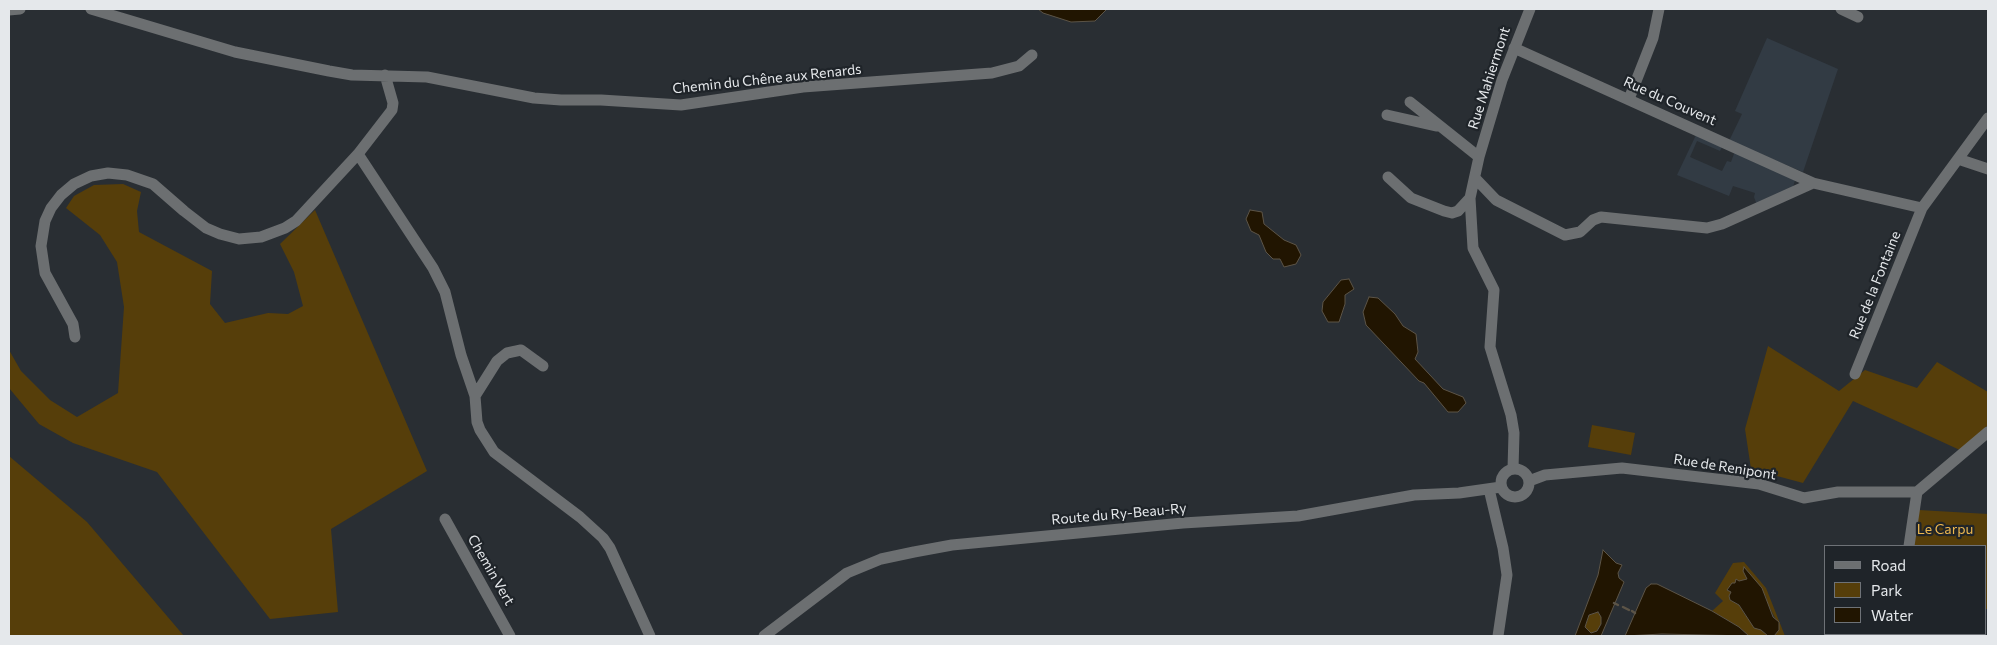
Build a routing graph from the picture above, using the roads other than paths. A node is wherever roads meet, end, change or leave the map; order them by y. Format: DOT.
graph roads {
  1 [pos="20,9"];
  2 [pos="91,9"];
  3 [pos="1530,9"];
  4 [pos="1659,9"];
  5 [pos="1841,9"];
  6 [pos="9,10"];
  7 [pos="1858,17"];
  8 [pos="1514,48"];
  9 [pos="1032,55"];
  10 [pos="384,75"];
  11 [pos="1629,98"];
  12 [pos="1410,102"];
  13 [pos="1387,115"];
  14 [pos="1988,118"];
  15 [pos="1440,127"];
  16 [pos="358,154"];
  17 [pos="1479,157"];
  18 [pos="1958,159"];
  19 [pos="1988,169"];
  20 [pos="1388,177"];
  21 [pos="1475,178"];
  22 [pos="1813,183"];
  23 [pos="1470,198"];
  24 [pos="1922,208"];
  25 [pos="75,336"];
  26 [pos="543,366"];
  27 [pos="1856,374"];
  28 [pos="475,396"];
  29 [pos="1988,432"];
  30 [pos="1513,469"];
  31 [pos="1529,481"];
  32 [pos="1501,487"];
  33 [pos="1489,489"];
  34 [pos="1917,492"];
  35 [pos="445,519"];
  36 [pos="1909,545"];
  37 [pos="510,636"];
  38 [pos="650,636"];
  39 [pos="764,636"];
  40 [pos="1498,636"];
  1 -- 6 [label="street"];
  2 -- 10 [label="street, Chemin du Chêne aux Renards"];
  3 -- 8 [label="street, Rue Mahiermont"];
  4 -- 11 [label="street"];
  5 -- 7 [label="street"];
  8 -- 11 [label="street, Rue du Couvent"];
  8 -- 17 [label="street, Rue Mahiermont"];
  9 -- 10 [label="street, Chemin du Chêne aux Renards"];
  10 -- 16 [label="street"];
  11 -- 22 [label="street, Rue du Couvent"];
  12 -- 15 [label="street, Rue Mahiermont"];
  13 -- 15 [label="street, Rue Mahiermont"];
  14 -- 18 [label="street, Rue de la Fontaine"];
  15 -- 17 [label="street, Rue Mahiermont"];
  16 -- 25 [label="street"];
  16 -- 28 [label="street"];
  17 -- 21 [label="street, Rue Mahiermont"];
  18 -- 19 [label="street"];
  18 -- 24 [label="street, Rue de la Fontaine"];
  20 -- 23 [label="street"];
  21 -- 22 [label="street"];
  21 -- 23 [label="street, Rue Mahiermont"];
  22 -- 24 [label="street, Rue du Couvent"];
  23 -- 30 [label="street, Rue Mahiermont"];
  24 -- 27 [label="street, Rue de la Fontaine"];
  26 -- 28 [label="street"];
  28 -- 38 [label="street"];
  29 -- 34 [label="street"];
  30 -- 31 [label="street"];
  30 -- 32 [label="street"];
  31 -- 32 [label="street"];
  31 -- 34 [label="street, Rue de Renipont"];
  32 -- 33 [label="street, Route du Ry-Beau-Ry"];
  33 -- 39 [label="street, Route du Ry-Beau-Ry"];
  33 -- 40 [label="street"];
  34 -- 36 [label="street"];
  35 -- 37 [label="street, Chemin Vert"];
}
